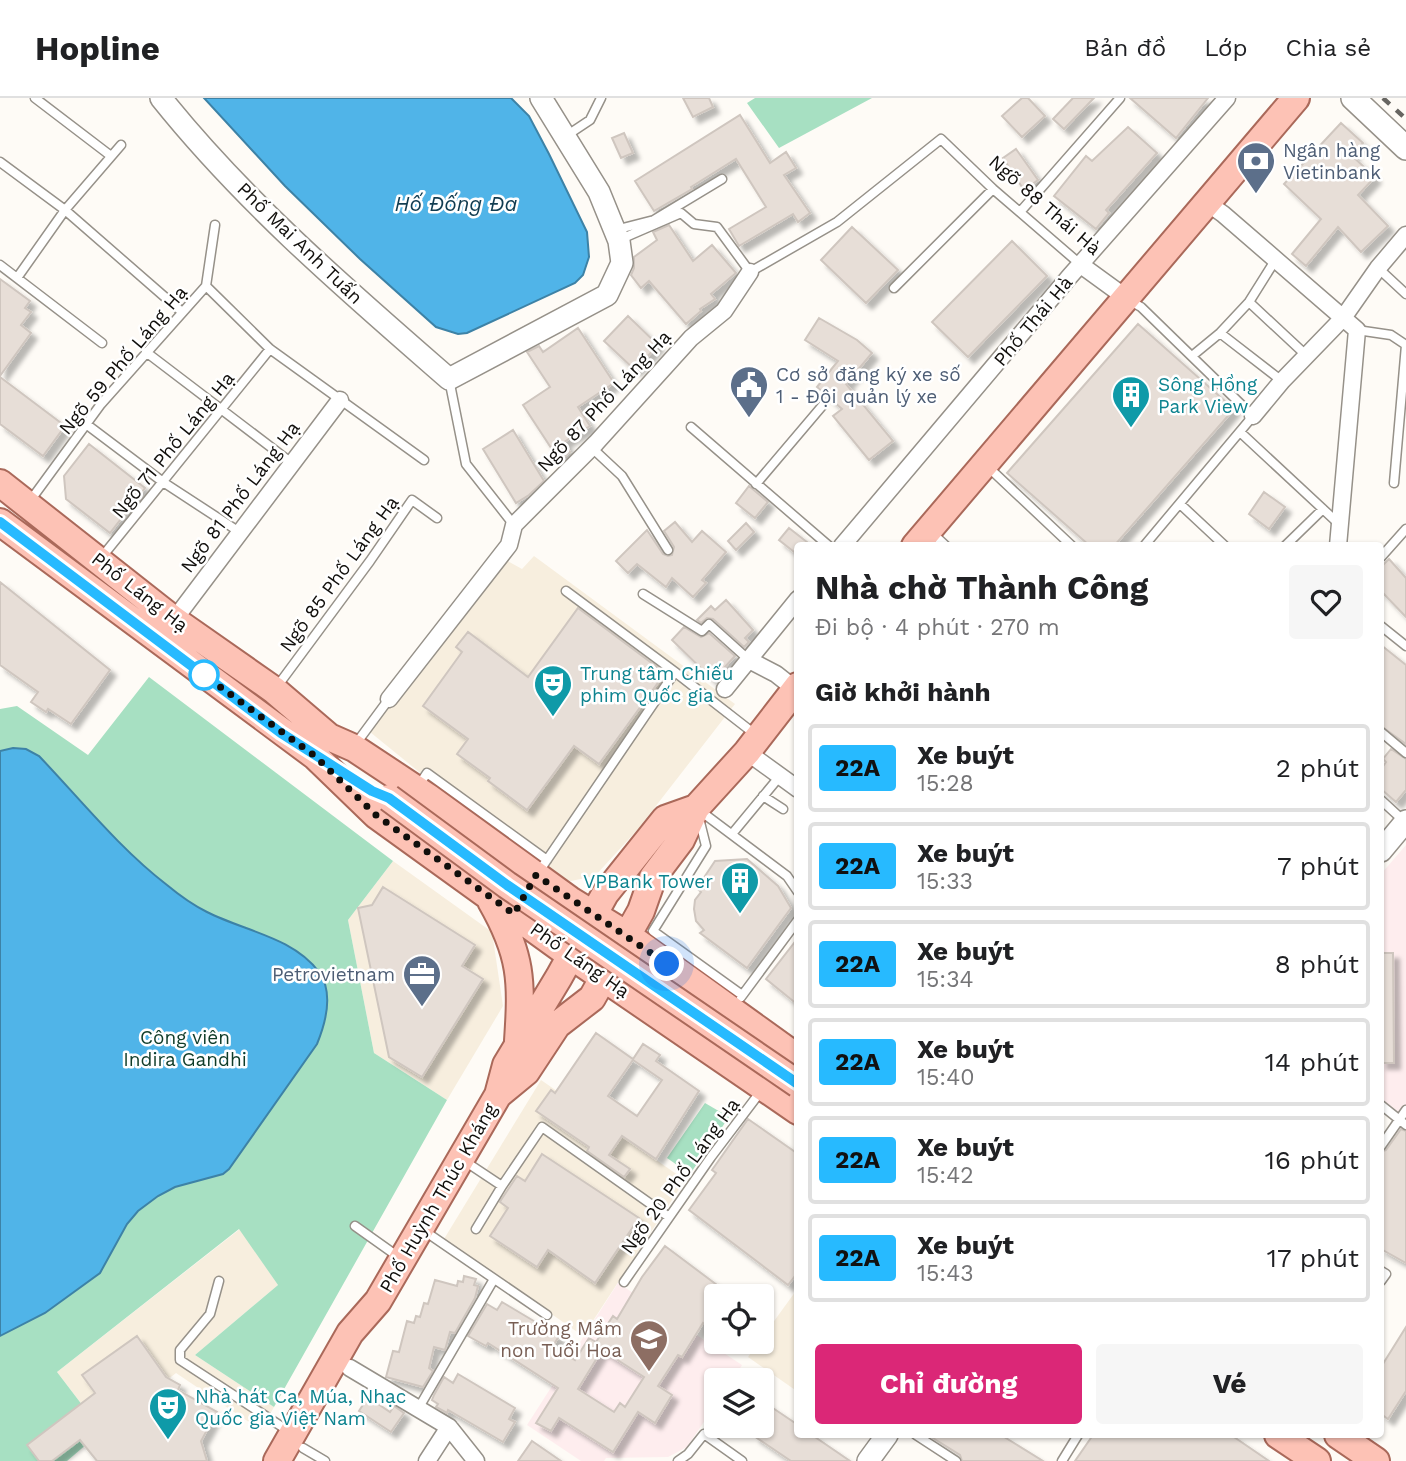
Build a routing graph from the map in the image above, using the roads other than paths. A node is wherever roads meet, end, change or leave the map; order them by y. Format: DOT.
graph roads {
  1 [pos="35,98"];
  2 [pos="161,98"];
  3 [pos="541,98"];
  4 [pos="601,98"];
  5 [pos="1120,98"];
  6 [pos="1227,98"];
  7 [pos="1296,98"];
  8 [pos="1353,98"];
  9 [pos="565,137"];
  10 [pos="941,139"];
  11 [pos="121,145"];
  12 [pos="1406,148"];
  13 [pos="111,156"];
  14 [pos="0,162"];
  15 [pos="722,179"];
  16 [pos="993,189"];
  17 [pos="1206,202"];
  18 [pos="65,210"];
  19 [pos="1020,212"];
  20 [pos="215,225"];
  21 [pos="616,235"];
  22 [pos="1403,243"];
  23 [pos="1276,259"];
  24 [pos="0,265"];
  25 [pos="1081,265"];
  26 [pos="1378,268"];
  27 [pos="750,272"];
  28 [pos="17,278"];
  29 [pos="206,286"];
  30 [pos="894,288"];
  31 [pos="1406,294"];
  32 [pos="1125,297"];
  33 [pos="1250,302"];
  34 [pos="181,312"];
  35 [pos="1343,318"];
  36 [pos="1357,330"];
  37 [pos="1220,333"];
  38 [pos="102,343"];
  39 [pos="1406,345"];
  40 [pos="270,349"];
  41 [pos="146,352"];
  42 [pos="1192,356"];
  43 [pos="1307,356"];
  44 [pos="449,379"];
  45 [pos="1282,381"];
  46 [pos="340,400"];
  47 [pos="823,405"];
  48 [pos="222,409"];
  49 [pos="1254,416"];
  50 [pos="86,424"];
  51 [pos="691,427"];
  52 [pos="1240,432"];
  53 [pos="591,447"];
  54 [pos="424,460"];
  55 [pos="984,463"];
  56 [pos="293,464"];
  57 [pos="163,482"];
  58 [pos="0,483"];
  59 [pos="1394,483"];
  60 [pos="756,484"];
  61 [pos="1180,504"];
  62 [pos="28,505"];
  63 [pos="1323,509"];
  64 [pos="437,517"];
  65 [pos="1339,524"];
  66 [pos="4,525"];
  67 [pos="514,525"];
  68 [pos="1406,529"];
  69 [pos="241,533"];
  70 [pos="930,541"];
  71 [pos="824,542"];
  72 [pos="845,542"];
  73 [pos="1068,542"];
  74 [pos="1147,542"];
  75 [pos="1221,542"];
  76 [pos="1289,542"];
  77 [pos="1338,542"];
  78 [pos="668,550"];
  79 [pos="1384,554"];
  80 [pos="100,561"];
  81 [pos="566,592"];
  82 [pos="643,594"];
  83 [pos="794,604"];
  84 [pos="174,620"];
  85 [pos="1384,628"];
  86 [pos="1406,646"];
  87 [pos="749,660"];
  88 [pos="676,672"];
  89 [pos="794,686"];
  90 [pos="725,689"];
  91 [pos="274,690"];
  92 [pos="794,692"];
  93 [pos="389,699"];
  94 [pos="1384,735"];
  95 [pos="752,744"];
  96 [pos="322,747"];
  97 [pos="354,748"];
  98 [pos="1406,753"];
  99 [pos="780,776"];
  100 [pos="794,786"];
  101 [pos="763,796"];
  102 [pos="1384,803"];
  103 [pos="696,808"];
  104 [pos="783,809"];
  105 [pos="1406,822"];
  106 [pos="732,834"];
  107 [pos="1384,848"];
  108 [pos="541,867"];
  109 [pos="794,886"];
  110 [pos="487,893"];
  111 [pos="593,913"];
  112 [pos="514,914"];
  113 [pos="794,925"];
  114 [pos="627,935"];
  115 [pos="570,955"];
  116 [pos="667,964"];
  117 [pos="603,978"];
  118 [pos="736,1003"];
  119 [pos="642,1004"];
  120 [pos="518,1046"];
  121 [pos="794,1053"];
  122 [pos="794,1081"];
  123 [pos="763,1088"];
  124 [pos="498,1095"];
  125 [pos="1384,1107"];
  126 [pos="794,1108"];
  127 [pos="1406,1110"];
  128 [pos="1403,1122"];
  129 [pos="1384,1143"];
  130 [pos="460,1159"];
  131 [pos="502,1186"];
  132 [pos="669,1217"];
  133 [pos="355,1226"];
  134 [pos="421,1228"];
  135 [pos="476,1229"];
  136 [pos="403,1259"];
  137 [pos="494,1279"];
  138 [pos="219,1281"];
  139 [pos="624,1283"];
  140 [pos="378,1301"];
  141 [pos="547,1315"];
  142 [pos="350,1368"];
  143 [pos="418,1409"];
  144 [pos="449,1427"];
  145 [pos="885,1438"];
  146 [pos="921,1438"];
  147 [pos="1076,1438"];
  148 [pos="1342,1438"];
  149 [pos="304,1451"];
  150 [pos="277,1461"];
  151 [pos="428,1461"];
  152 [pos="476,1461"];
  153 [pos="678,1461"];
  154 [pos="742,1461"];
  155 [pos="867,1461"];
  156 [pos="956,1461"];
  157 [pos="1062,1461"];
  158 [pos="1376,1461"];
  1 -- 13 [label="lane"];
  2 -- 44 [label="street, Phố Mai Anh Tuấn"];
  3 -- 9 [label="street"];
  4 -- 9 [label="lane"];
  5 -- 19 [label="lane"];
  6 -- 25 [label="street, Phố Thái Hà"];
  7 -- 17 [label="main road"];
  8 -- 12 [label="main road"];
  9 -- 21 [label="street"];
  10 -- 16 [label="lane, Ngõ 88 Thái Hà"];
  10 -- 27 [label="lane, Ngõ 87 Phố Láng Hạ"];
  11 -- 13 [label="lane"];
  13 -- 18 [label="lane"];
  14 -- 18 [label="lane"];
  15 -- 21 [label="lane"];
  16 -- 19 [label="lane, Ngõ 88 Thái Hà"];
  16 -- 30 [label="lane"];
  17 -- 23 [label="street"];
  17 -- 32 [label="main road"];
  18 -- 28 [label="lane"];
  18 -- 34 [label="lane"];
  19 -- 25 [label="lane, Ngõ 88 Thái Hà"];
  20 -- 29 [label="lane, Ngõ 59 Phố Láng Hạ"];
  21 -- 27 [label="lane"];
  21 -- 44 [label="street"];
  22 -- 26 [label="street"];
  23 -- 33 [label="lane"];
  23 -- 35 [label="street"];
  24 -- 28 [label="lane"];
  25 -- 32 [label="street, Ngõ 88 Thái Hà"];
  25 -- 72 [label="street, Phố Thái Hà"];
  26 -- 31 [label="lane"];
  26 -- 35 [label="street"];
  27 -- 53 [label="street, Ngõ 87 Phố Láng Hạ"];
  28 -- 38 [label="lane"];
  29 -- 34 [label="lane, Ngõ 59 Phố Láng Hạ"];
  29 -- 40 [label="lane"];
  32 -- 42 [label="lane"];
  32 -- 55 [label="main road"];
  33 -- 37 [label="lane"];
  33 -- 43 [label="lane"];
  34 -- 41 [label="lane, Ngõ 59 Phố Láng Hạ"];
  35 -- 36 [label="street"];
  35 -- 43 [label="street"];
  36 -- 39 [label="lane"];
  36 -- 65 [label="street"];
  37 -- 42 [label="lane"];
  37 -- 45 [label="lane"];
  39 -- 59 [label="lane"];
  40 -- 46 [label="lane"];
  40 -- 48 [label="lane, Ngõ 71 Phố Láng Hạ"];
  41 -- 48 [label="lane"];
  41 -- 50 [label="lane, Ngõ 59 Phố Láng Hạ"];
  42 -- 49 [label="lane"];
  43 -- 45 [label="street"];
  44 -- 67 [label="lane"];
  45 -- 49 [label="street"];
  46 -- 54 [label="lane"];
  46 -- 56 [label="street, Ngõ 81 Phố Láng Hạ"];
  47 -- 60 [label="lane"];
  48 -- 56 [label="lane"];
  48 -- 57 [label="lane, Ngõ 71 Phố Láng Hạ"];
  49 -- 52 [label="lane"];
  50 -- 57 [label="lane"];
  50 -- 62 [label="lane, Ngõ 59 Phố Láng Hạ"];
  51 -- 60 [label="lane"];
  52 -- 61 [label="lane"];
  52 -- 63 [label="lane"];
  53 -- 67 [label="street, Ngõ 87 Phố Láng Hạ"];
  53 -- 78 [label="lane"];
  55 -- 70 [label="main road"];
  55 -- 73 [label="lane"];
  56 -- 69 [label="street, Ngõ 81 Phố Láng Hạ"];
  57 -- 69 [label="lane"];
  57 -- 80 [label="lane, Ngõ 71 Phố Láng Hạ"];
  58 -- 62 [label="main road, Phố Láng Hạ"];
  60 -- 71 [label="lane"];
  61 -- 74 [label="lane"];
  61 -- 75 [label="lane"];
  62 -- 66 [label="main road"];
  62 -- 80 [label="main road, Phố Láng Hạ"];
  63 -- 65 [label="lane"];
  63 -- 76 [label="lane"];
  64 -- 91 [label="lane, Ngõ 85 Phố Láng Hạ"];
  65 -- 77 [label="street"];
  66 -- 96 [label="main road, Phố Láng Hạ"];
  67 -- 93 [label="street, Ngõ 87 Phố Láng Hạ"];
  68 -- 79 [label="lane"];
  69 -- 84 [label="street, Ngõ 81 Phố Láng Hạ"];
  80 -- 84 [label="main road, Phố Láng Hạ"];
  81 -- 88 [label="lane"];
  82 -- 87 [label="lane"];
  83 -- 87 [label="street"];
  84 -- 91 [label="main road, Phố Láng Hạ"];
  85 -- 86 [label="lane"];
  87 -- 89 [label="street"];
  87 -- 90 [label="street"];
  88 -- 95 [label="lane"];
  88 -- 108 [label="lane"];
  91 -- 96 [label="main road, Phố Láng Hạ"];
  92 -- 95 [label="main road"];
  93 -- 97 [label="lane, Ngõ 87 Phố Láng Hạ"];
  94 -- 98 [label="lane"];
  95 -- 99 [label="street"];
  95 -- 103 [label="main road"];
  96 -- 97 [label="main road, Phố Láng Hạ"];
  96 -- 110 [label="main road, Phố Láng Hạ"];
  96 -- 122 [label="main road, bridge"];
  97 -- 108 [label="main road, Phố Láng Hạ"];
  99 -- 100 [label="street"];
  99 -- 101 [label="lane"];
  101 -- 104 [label="lane"];
  101 -- 106 [label="lane"];
  102 -- 105 [label="lane"];
  103 -- 106 [label="lane"];
  103 -- 111 [label="main road"];
  103 -- 114 [label="main road"];
  103 -- 118 [label="lane"];
  105 -- 107 [label="street"];
  106 -- 109 [label="lane"];
  108 -- 111 [label="main road, Phố Láng Hạ"];
  108 -- 112 [label="main road"];
  110 -- 112 [label="main road, Phố Láng Hạ"];
  110 -- 120 [label="main road"];
  111 -- 114 [label="main road, Phố Láng Hạ"];
  111 -- 115 [label="main road, Phố Huỳnh Thúc Kháng"];
  112 -- 115 [label="main road, Phố Láng Hạ"];
  113 -- 118 [label="lane"];
  114 -- 116 [label="main road, Phố Láng Hạ"];
  114 -- 117 [label="main road, Phố Huỳnh Thúc Kháng"];
  115 -- 117 [label="main road, Phố Láng Hạ"];
  115 -- 120 [label="main road, Phố Huỳnh Thúc Kháng"];
  116 -- 118 [label="main road, Phố Láng Hạ"];
  116 -- 119 [label="main road"];
  117 -- 119 [label="main road, Phố Láng Hạ"];
  117 -- 124 [label="main road, Phố Huỳnh Thúc Kháng"];
  118 -- 121 [label="main road, Phố Láng Hạ"];
  119 -- 123 [label="main road, Phố Láng Hạ"];
  120 -- 124 [label="main road, Phố Huỳnh Thúc Kháng"];
  123 -- 126 [label="main road, Phố Láng Hạ"];
  123 -- 132 [label="lane, Ngõ 20 Phố Láng Hạ"];
  124 -- 130 [label="main road, Phố Huỳnh Thúc Kháng"];
  125 -- 128 [label="lane"];
  127 -- 128 [label="lane"];
  128 -- 129 [label="lane"];
  130 -- 131 [label="lane"];
  130 -- 134 [label="main road, Phố Huỳnh Thúc Kháng"];
  131 -- 132 [label="lane"];
  131 -- 135 [label="lane"];
  132 -- 139 [label="lane, Ngõ 20 Phố Láng Hạ"];
  133 -- 136 [label="lane"];
  134 -- 136 [label="main road, Phố Huỳnh Thúc Kháng"];
  134 -- 137 [label="lane"];
  136 -- 140 [label="main road, Phố Huỳnh Thúc Kháng"];
  137 -- 141 [label="lane"];
  137 -- 143 [label="lane"];
  138 -- 149 [label="lane"];
  140 -- 142 [label="main road, Phố Huỳnh Thúc Kháng"];
  140 -- 149 [label="main road, Phố Huỳnh Thúc Kháng"];
  142 -- 143 [label="street"];
  142 -- 149 [label="main road, Phố Huỳnh Thúc Kháng"];
  143 -- 144 [label="street"];
  144 -- 151 [label="street"];
  144 -- 152 [label="street"];
  145 -- 155 [label="street"];
  146 -- 156 [label="lane"];
  147 -- 157 [label="lane"];
  148 -- 158 [label="main road"];
  149 -- 150 [label="main road, Phố Huỳnh Thúc Kháng"];
  153 -- 154 [label="lane"];
}
